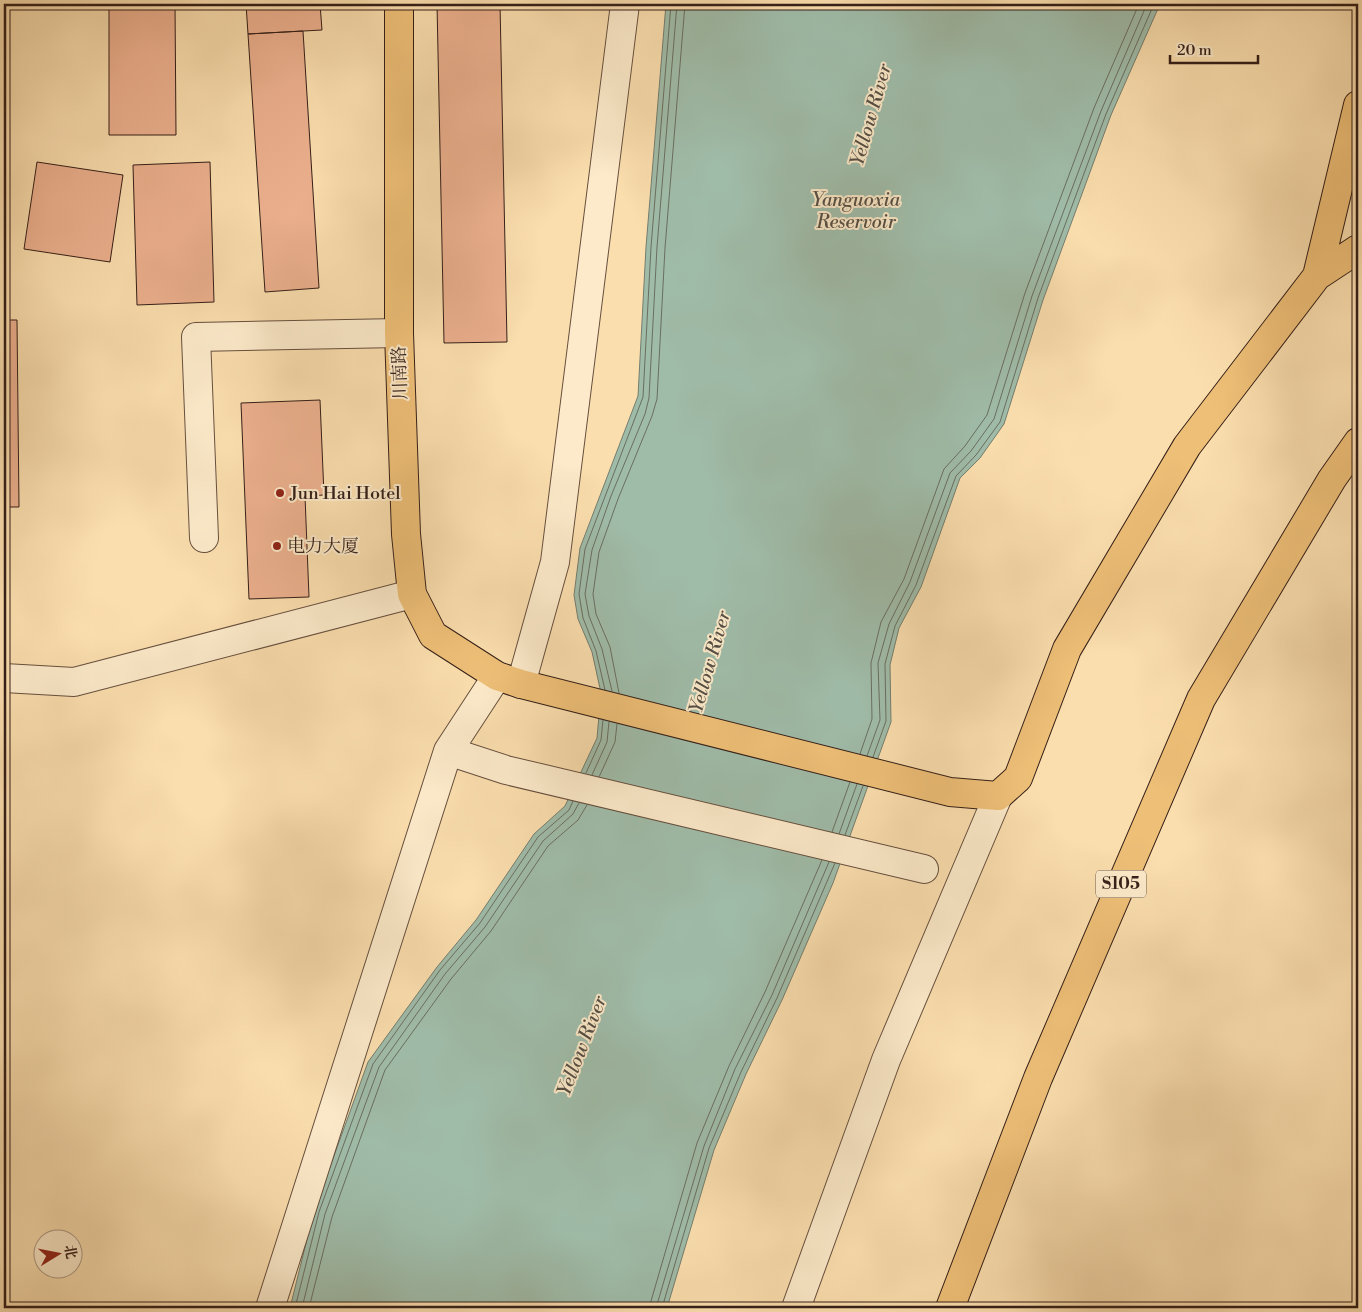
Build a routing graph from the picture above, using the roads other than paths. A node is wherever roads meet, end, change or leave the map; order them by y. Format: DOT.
graph roads {
  1 [pos="399,4"];
  2 [pos="625,4"];
  3 [pos="1358,105"];
  4 [pos="1358,249"];
  5 [pos="1316,276"];
  6 [pos="399,333"];
  7 [pos="1358,442"];
  8 [pos="1358,467"];
  9 [pos="1332,479"];
  10 [pos="204,538"];
  11 [pos="412,594"];
  12 [pos="4,678"];
  13 [pos="509,680"];
  14 [pos="448,751"];
  15 [pos="998,796"];
  16 [pos="924,869"];
  17 [pos="270,1308"];
  18 [pos="796,1308"];
  19 [pos="950,1308"];
  1 -- 6 [label="main road, 川南路"];
  2 -- 13 [label="street"];
  3 -- 5 [label="main road"];
  4 -- 5 [label="main road"];
  5 -- 15 [label="main road"];
  6 -- 10 [label="street"];
  6 -- 11 [label="main road, 川南路"];
  7 -- 9 [label="main road, S105"];
  8 -- 9 [label="main road"];
  9 -- 19 [label="main road, S105"];
  11 -- 12 [label="street"];
  11 -- 13 [label="main road, 川南路"];
  13 -- 14 [label="street"];
  13 -- 15 [label="main road, 川南路"];
  14 -- 16 [label="street"];
  14 -- 17 [label="street"];
  15 -- 18 [label="street"];
}
